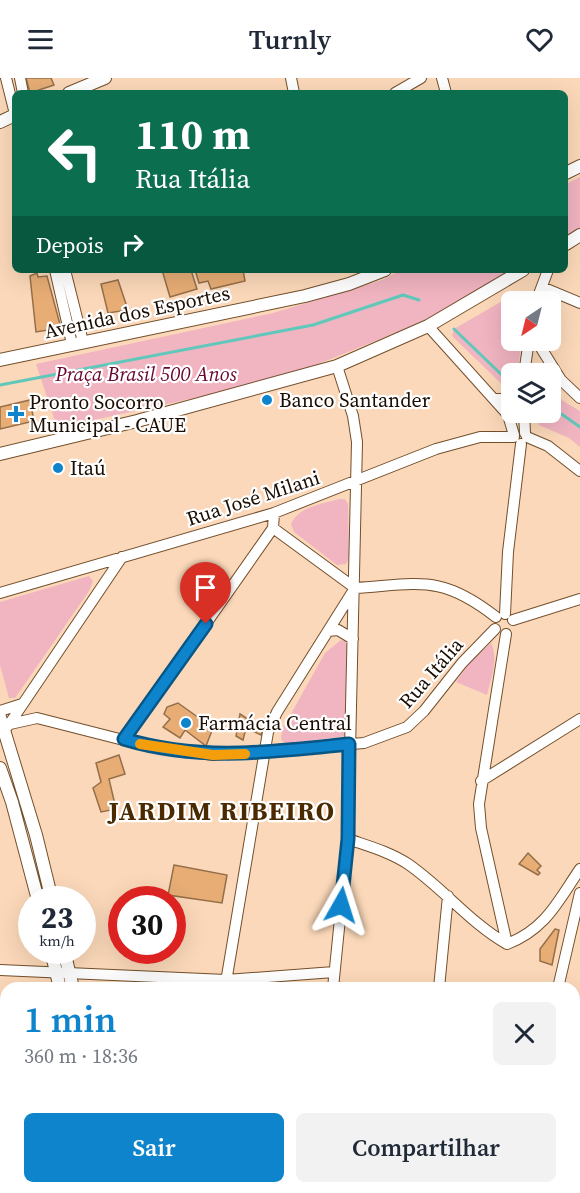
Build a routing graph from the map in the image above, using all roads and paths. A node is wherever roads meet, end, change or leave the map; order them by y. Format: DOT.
graph roads {
  1 [pos="6,78"];
  2 [pos="105,78"];
  3 [pos="421,78"];
  4 [pos="76,90"];
  5 [pos="400,90"];
  6 [pos="12,103"];
  7 [pos="56,273"];
  8 [pos="66,273"];
  9 [pos="378,273"];
  10 [pos="518,273"];
  11 [pos="547,273"];
  12 [pos="542,287"];
  13 [pos="540,291"];
  14 [pos="580,303"];
  15 [pos="428,326"];
  16 [pos="78,343"];
  17 [pos="543,351"];
  18 [pos="0,360"];
  19 [pos="337,366"];
  20 [pos="580,398"];
  21 [pos="495,399"];
  22 [pos="501,399"];
  23 [pos="522,423"];
  24 [pos="520,437"];
  25 [pos="0,454"];
  26 [pos="580,471"];
  27 [pos="357,482"];
  28 [pos="274,513"];
  29 [pos="273,528"];
  30 [pos="122,557"];
  31 [pos="355,588"];
  32 [pos="0,593"];
  33 [pos="580,599"];
  34 [pos="505,617"];
  35 [pos="495,629"];
  36 [pos="328,632"];
  37 [pos="506,634"];
  38 [pos="353,639"];
  39 [pos="22,704"];
  40 [pos="0,711"];
  41 [pos="37,718"];
  42 [pos="580,719"];
  43 [pos="5,725"];
  44 [pos="124,739"];
  45 [pos="349,744"];
  46 [pos="264,753"];
  47 [pos="0,768"];
  48 [pos="481,781"];
  49 [pos="348,839"];
  50 [pos="580,868"];
  51 [pos="34,886"];
  52 [pos="48,886"];
  53 [pos="580,893"];
  54 [pos="447,896"];
  55 [pos="507,944"];
  56 [pos="54,964"];
  57 [pos="67,964"];
  58 [pos="0,970"];
  59 [pos="56,971"];
  60 [pos="334,972"];
  61 [pos="70,974"];
  62 [pos="59,982"];
  63 [pos="72,982"];
  64 [pos="195,982"];
  65 [pos="226,982"];
  66 [pos="244,982"];
  67 [pos="333,982"];
  68 [pos="440,982"];
  69 [pos="559,982"];
  1 -- 6 [label="street"];
  2 -- 4 [label="main road"];
  3 -- 5 [label="street"];
  7 -- 16 [label="street"];
  8 -- 16 [label="street"];
  9 -- 16 [label="main road, Avenida dos Esportes"];
  10 -- 15 [label="main road"];
  11 -- 12 [label="street"];
  12 -- 13 [label="street"];
  12 -- 14 [label="street"];
  15 -- 19 [label="main road"];
  15 -- 21 [label="street"];
  16 -- 18 [label="main road, Avenida dos Esportes"];
  17 -- 20 [label="street"];
  19 -- 25 [label="main road"];
  19 -- 27 [label="street"];
  21 -- 22 [label="street"];
  21 -- 24 [label="street"];
  23 -- 24 [label="street"];
  24 -- 26 [label="street, Rua José Milani"];
  24 -- 27 [label="street, Rua José Milani"];
  24 -- 34 [label="street"];
  27 -- 28 [label="street, Rua José Milani"];
  27 -- 31 [label="street"];
  28 -- 29 [label="street"];
  28 -- 30 [label="street, Rua José Milani"];
  29 -- 31 [label="street"];
  29 -- 44 [label="street"];
  30 -- 32 [label="street, Rua José Milani"];
  30 -- 39 [label="street"];
  31 -- 34 [label="street"];
  31 -- 36 [label="street"];
  31 -- 38 [label="street"];
  33 -- 34 [label="street"];
  34 -- 35 [label="street"];
  34 -- 37 [label="street"];
  35 -- 37 [label="street"];
  35 -- 45 [label="street, Rua Itália"];
  36 -- 38 [label="street"];
  36 -- 46 [label="street"];
  37 -- 48 [label="street"];
  38 -- 45 [label="street"];
  39 -- 40 [label="street"];
  39 -- 41 [label="street"];
  39 -- 43 [label="street"];
  41 -- 43 [label="street"];
  41 -- 44 [label="street, Rua Itália"];
  42 -- 48 [label="street"];
  43 -- 52 [label="main road"];
  44 -- 46 [label="street, Rua Itália"];
  45 -- 46 [label="street, Rua Itália"];
  45 -- 49 [label="street"];
  46 -- 65 [label="street"];
  47 -- 51 [label="main road"];
  48 -- 55 [label="street"];
  49 -- 54 [label="street"];
  49 -- 60 [label="street"];
  50 -- 55 [label="street"];
  53 -- 69 [label="street"];
  54 -- 55 [label="street"];
  54 -- 68 [label="street"];
  56 -- 59 [label="main road"];
  57 -- 61 [label="main road"];
  58 -- 59 [label="street"];
  59 -- 61 [label="street"];
  59 -- 62 [label="main road"];
  60 -- 66 [label="street"];
  60 -- 67 [label="street"];
  61 -- 63 [label="main road"];
  61 -- 64 [label="street"];
}
